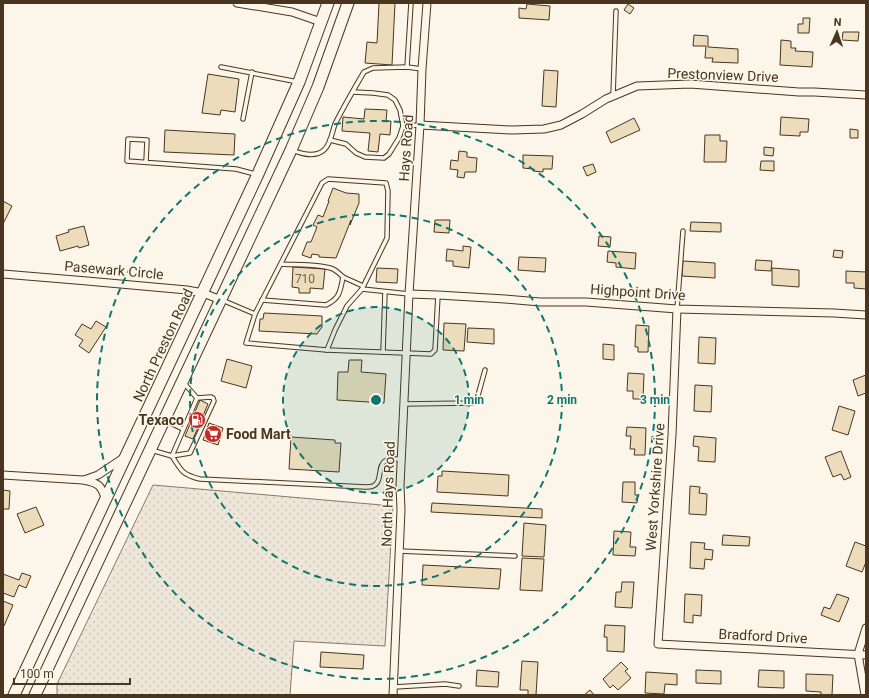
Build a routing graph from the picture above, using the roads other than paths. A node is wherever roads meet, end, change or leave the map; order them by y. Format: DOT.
graph roads {
  1 [pos="237,3"];
  2 [pos="328,3"];
  3 [pos="348,3"];
  4 [pos="411,3"];
  5 [pos="427,3"];
  6 [pos="616,11"];
  7 [pos="321,22"];
  8 [pos="221,67"];
  9 [pos="407,67"];
  10 [pos="422,68"];
  11 [pos="252,72"];
  12 [pos="299,82"];
  13 [pos="353,92"];
  14 [pos="866,95"];
  15 [pos="613,96"];
  16 [pos="243,119"];
  17 [pos="420,125"];
  18 [pos="403,126"];
  19 [pos="330,140"];
  20 [pos="291,150"];
  21 [pos="146,162"];
  22 [pos="258,174"];
  23 [pos="683,231"];
  24 [pos="281,264"];
  25 [pos="3,274"];
  26 [pos="344,277"];
  27 [pos="362,287"];
  28 [pos="385,292"];
  29 [pos="204,293"];
  30 [pos="409,294"];
  31 [pos="438,295"];
  32 [pos="221,300"];
  33 [pos="262,300"];
  34 [pos="677,308"];
  35 [pos="255,314"];
  36 [pos="866,315"];
  37 [pos="327,350"];
  38 [pos="383,352"];
  39 [pos="407,352"];
  40 [pos="485,370"];
  41 [pos="182,382"];
  42 [pos="197,398"];
  43 [pos="404,404"];
  44 [pos="164,420"];
  45 [pos="183,429"];
  46 [pos="150,450"];
  47 [pos="127,455"];
  48 [pos="172,456"];
  49 [pos="402,459"];
  50 [pos="3,475"];
  51 [pos="84,480"];
  52 [pos="106,500"];
  53 [pos="399,551"];
  54 [pos="515,556"];
  55 [pos="866,628"];
  56 [pos="658,644"];
  57 [pos="858,654"];
  58 [pos="866,655"];
  59 [pos="459,686"];
  60 [pos="394,687"];
  61 [pos="14,695"];
  62 [pos="35,695"];
  63 [pos="393,695"];
  64 [pos="865,695"];
  1 -- 7 [label="street"];
  2 -- 7 [label="main road, North Preston Road"];
  3 -- 20 [label="main road"];
  4 -- 9 [label="lane"];
  5 -- 10 [label="street, Hays Road"];
  6 -- 15 [label="lane"];
  7 -- 12 [label="main road, North Preston Road"];
  8 -- 11 [label="lane"];
  9 -- 10 [label="lane"];
  9 -- 13 [label="lane"];
  10 -- 17 [label="street, Hays Road"];
  11 -- 12 [label="lane"];
  11 -- 16 [label="lane"];
  12 -- 22 [label="main road, North Preston Road"];
  13 -- 18 [label="lane"];
  13 -- 19 [label="lane"];
  14 -- 15 [label="street, Prestonview Drive"];
  15 -- 17 [label="street, Prestonview Drive"];
  17 -- 18 [label="lane"];
  17 -- 30 [label="street, Hays Road"];
  18 -- 19 [label="lane"];
  19 -- 20 [label="lane"];
  20 -- 32 [label="main road"];
  21 -- 21 [label="lane"];
  21 -- 22 [label="lane"];
  22 -- 29 [label="main road, North Preston Road"];
  23 -- 34 [label="lane"];
  24 -- 26 [label="lane"];
  24 -- 27 [label="lane"];
  24 -- 33 [label="lane"];
  25 -- 29 [label="street, Pasewark Circle"];
  26 -- 27 [label="lane"];
  26 -- 33 [label="lane"];
  27 -- 28 [label="lane"];
  27 -- 37 [label="lane"];
  28 -- 30 [label="lane"];
  28 -- 38 [label="lane"];
  29 -- 32 [label="street, Pasewark Circle"];
  29 -- 47 [label="main road, North Preston Road"];
  30 -- 31 [label="street, Highpoint Drive"];
  30 -- 39 [label="street, North Hays Road"];
  31 -- 34 [label="street, Highpoint Drive"];
  31 -- 39 [label="lane"];
  32 -- 35 [label="lane"];
  32 -- 41 [label="main road"];
  33 -- 35 [label="lane"];
  34 -- 36 [label="street, Highpoint Drive"];
  34 -- 56 [label="street, West Yorkshire Drive"];
  35 -- 37 [label="lane"];
  37 -- 38 [label="lane"];
  38 -- 39 [label="lane"];
  39 -- 43 [label="street, North Hays Road"];
  40 -- 43 [label="lane"];
  41 -- 42 [label="lane"];
  41 -- 44 [label="main road"];
  42 -- 45 [label="lane"];
  42 -- 48 [label="lane"];
  43 -- 49 [label="street, North Hays Road"];
  44 -- 45 [label="lane"];
  44 -- 46 [label="main road"];
  45 -- 48 [label="lane"];
  46 -- 48 [label="lane"];
  46 -- 62 [label="main road"];
  47 -- 51 [label="street"];
  47 -- 52 [label="main road, North Preston Road"];
  48 -- 49 [label="lane"];
  49 -- 53 [label="street, North Hays Road"];
  50 -- 51 [label="street"];
  51 -- 52 [label="street"];
  52 -- 61 [label="main road, North Preston Road"];
  53 -- 54 [label="lane"];
  53 -- 60 [label="street, North Hays Road"];
  55 -- 57 [label="street"];
  56 -- 57 [label="street, Bradford Drive"];
  57 -- 58 [label="street, Bradford Drive"];
  57 -- 64 [label="street"];
  59 -- 60 [label="lane"];
  60 -- 63 [label="street, North Hays Road"];
}
